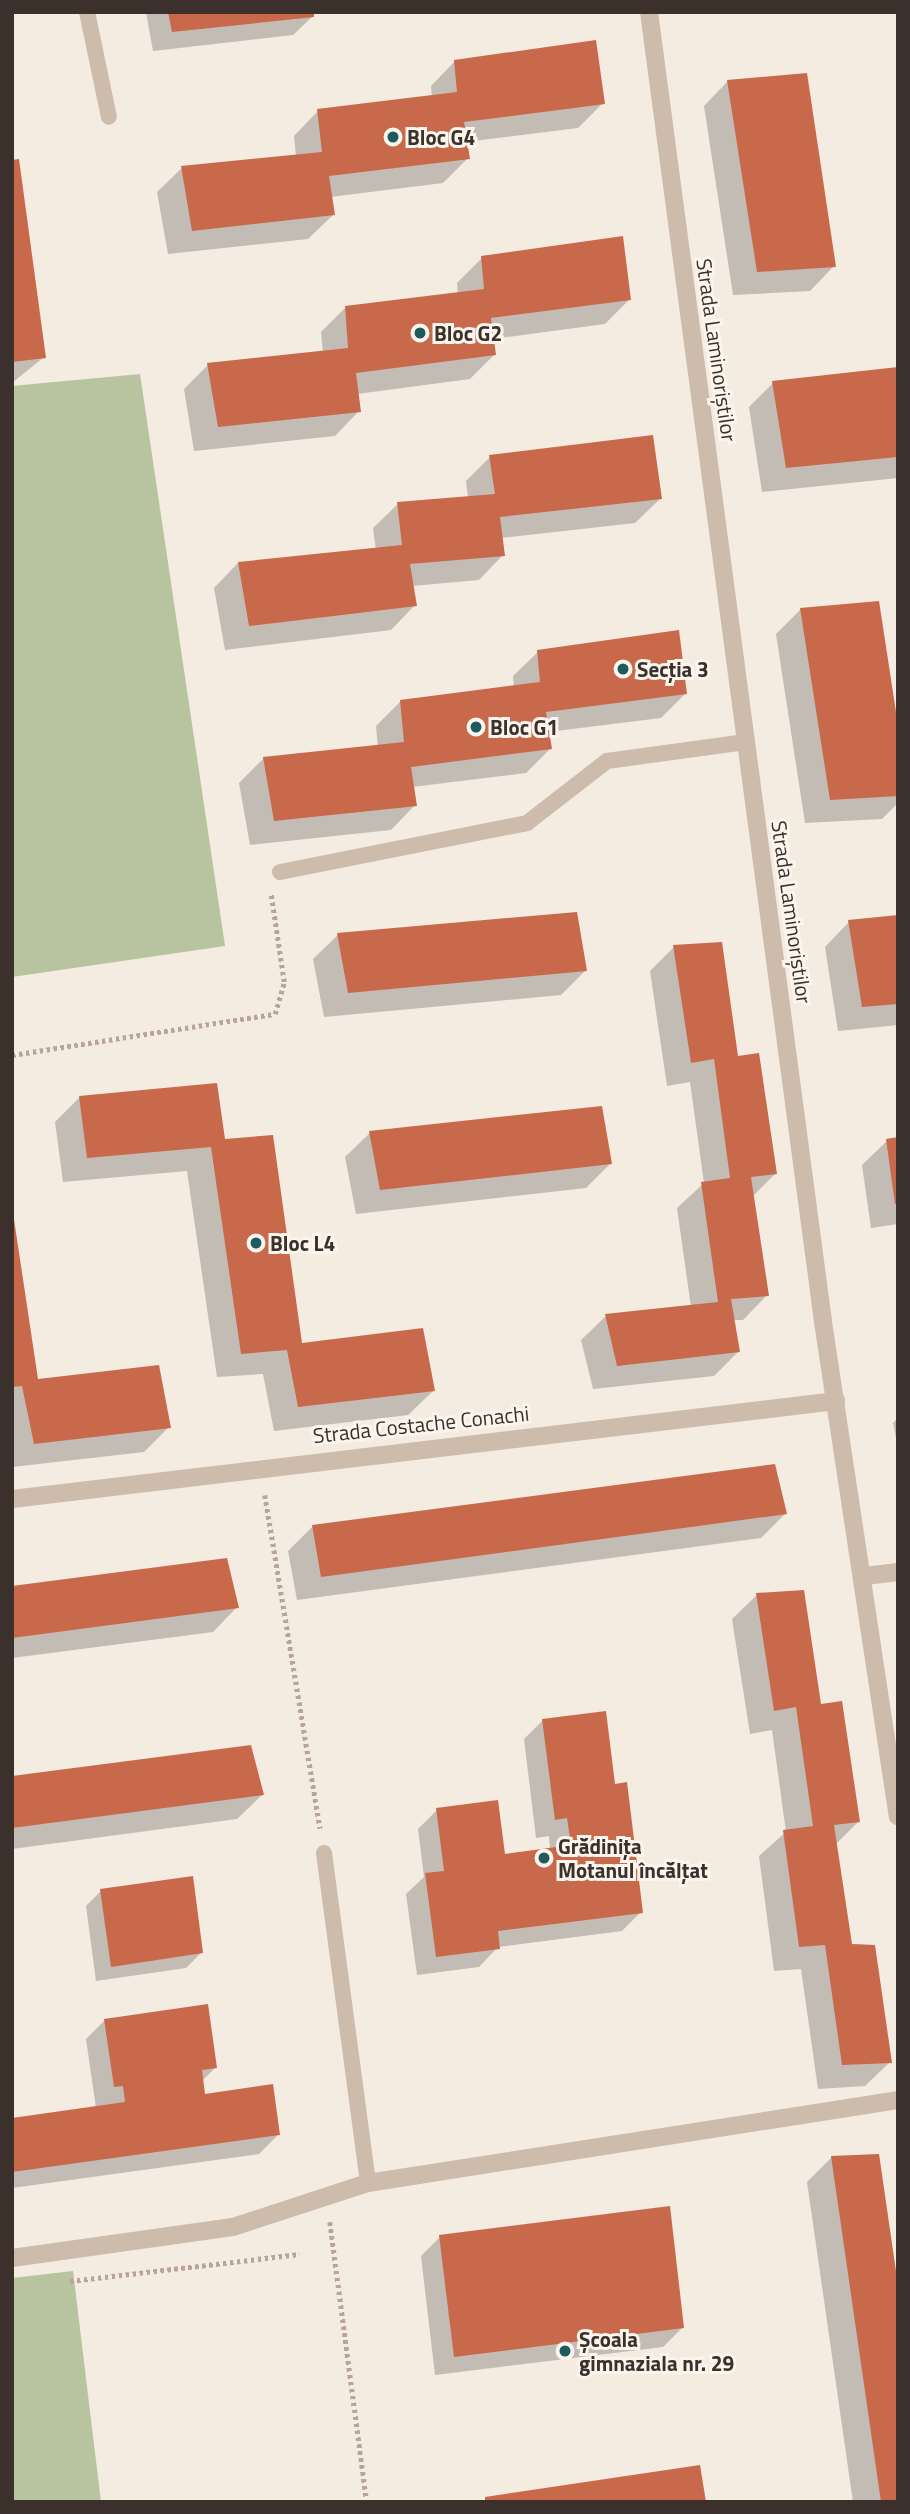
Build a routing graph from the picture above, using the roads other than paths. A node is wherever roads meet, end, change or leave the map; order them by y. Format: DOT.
graph roads {
  1 [pos="87,12"];
  2 [pos="649,12"];
  3 [pos="109,117"];
  4 [pos="746,742"];
  5 [pos="280,872"];
  6 [pos="836,1401"];
  7 [pos="12,1499"];
  8 [pos="898,1572"];
  9 [pos="865,1576"];
  10 [pos="898,1816"];
  11 [pos="324,1853"];
  12 [pos="898,2100"];
  13 [pos="368,2183"];
  14 [pos="12,2258"];
  1 -- 3 [label="lane"];
  2 -- 4 [label="street, Strada Laminoriștilor"];
  4 -- 5 [label="lane"];
  4 -- 6 [label="street, Strada Laminoriștilor"];
  6 -- 7 [label="street, Strada Costache Conachi"];
  6 -- 9 [label="street, Strada Laminoriștilor"];
  8 -- 9 [label="street"];
  9 -- 10 [label="street, Strada Laminoriștilor"];
  11 -- 13 [label="lane"];
  12 -- 13 [label="street"];
  13 -- 14 [label="street"];
}
